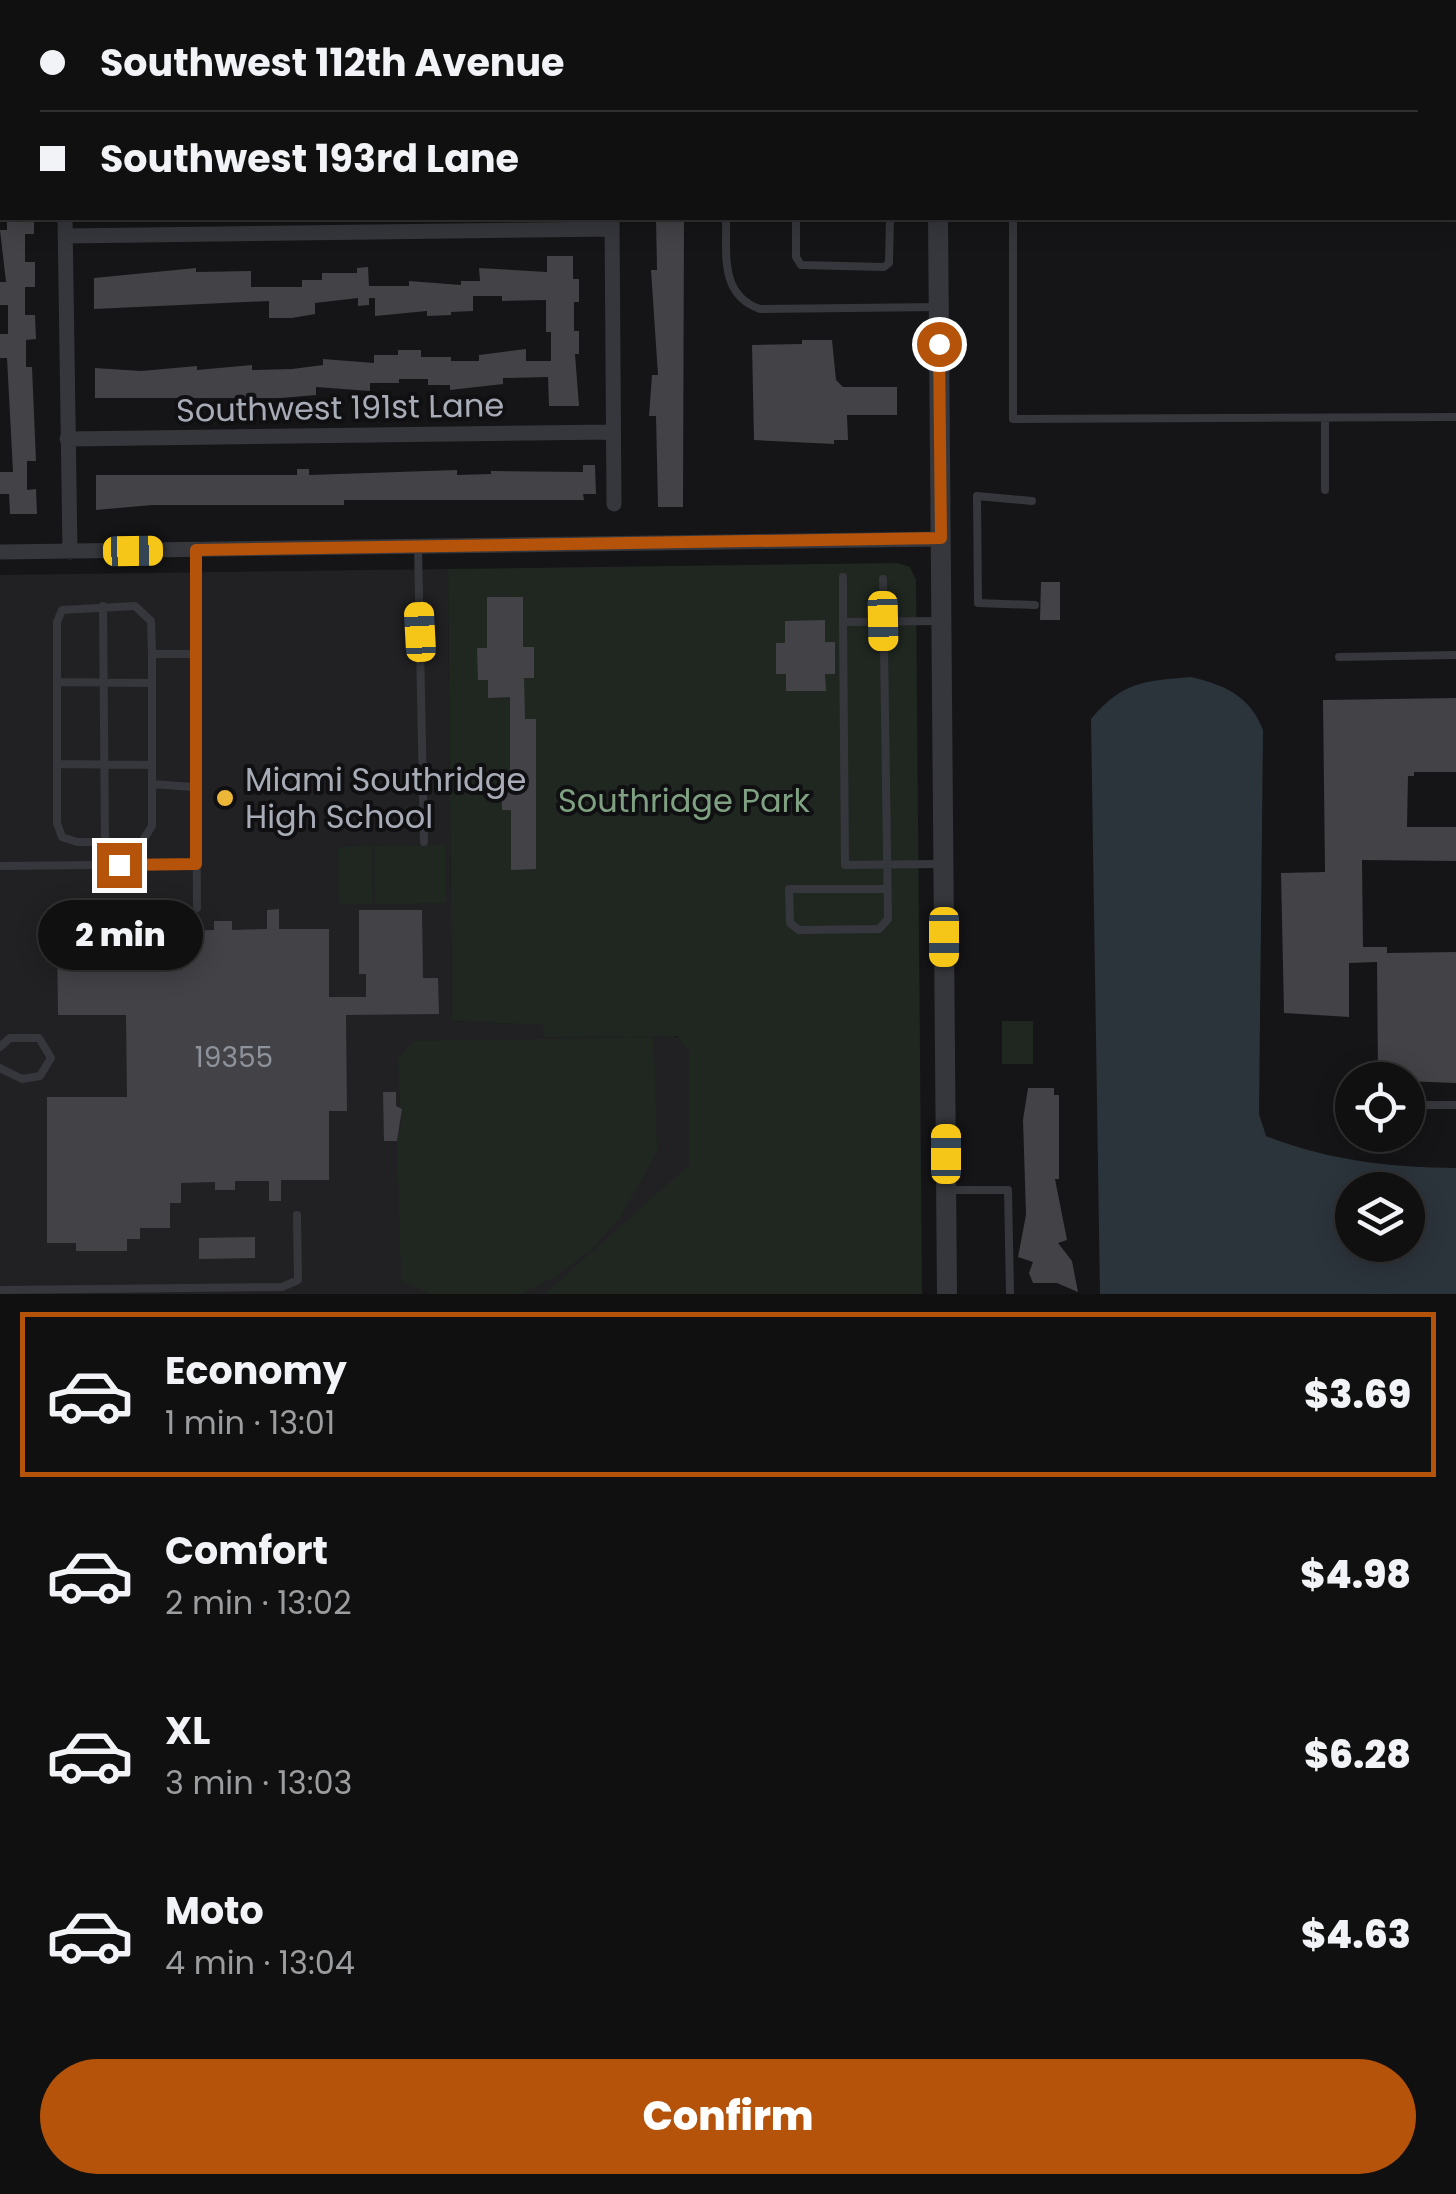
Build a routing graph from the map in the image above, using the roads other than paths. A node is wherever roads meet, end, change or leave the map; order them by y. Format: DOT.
graph roads {
  1 [pos="65,220"];
  2 [pos="726,220"];
  3 [pos="796,220"];
  4 [pos="890,220"];
  5 [pos="938,220"];
  6 [pos="1014,220"];
  7 [pos="612,223"];
  8 [pos="65,236"];
  9 [pos="939,307"];
  10 [pos="1456,417"];
  11 [pos="1325,418"];
  12 [pos="614,432"];
  13 [pos="67,439"];
  14 [pos="1325,490"];
  15 [pos="1032,501"];
  16 [pos="614,504"];
  17 [pos="941,538"];
  18 [pos="418,546"];
  19 [pos="196,550"];
  20 [pos="0,552"];
  21 [pos="70,552"];
  22 [pos="843,577"];
  23 [pos="883,579"];
  24 [pos="1035,604"];
  25 [pos="103,606"];
  26 [pos="883,621"];
  27 [pos="942,621"];
  28 [pos="843,622"];
  29 [pos="152,654"];
  30 [pos="194,654"];
  31 [pos="1456,655"];
  32 [pos="1340,657"];
  33 [pos="56,682"];
  34 [pos="103,683"];
  35 [pos="152,683"];
  36 [pos="56,764"];
  37 [pos="104,765"];
  38 [pos="152,765"];
  39 [pos="152,784"];
  40 [pos="193,786"];
  41 [pos="105,842"];
  42 [pos="424,842"];
  43 [pos="196,864"];
  44 [pos="845,864"];
  45 [pos="886,864"];
  46 [pos="943,864"];
  47 [pos="0,866"];
  48 [pos="887,889"];
  49 [pos="846,890"];
  50 [pos="197,908"];
  51 [pos="0,1047"];
  52 [pos="0,1068"];
  53 [pos="1456,1104"];
  54 [pos="1425,1105"];
  55 [pos="946,1190"];
  56 [pos="297,1215"];
  57 [pos="0,1290"];
  58 [pos="257,1291"];
  59 [pos="28,1292"];
  60 [pos="947,1294"];
  61 [pos="1010,1294"];
  1 -- 8 [label="street"];
  2 -- 9 [label="lane"];
  3 -- 4 [label="lane"];
  5 -- 9 [label="street"];
  6 -- 11 [label="lane"];
  7 -- 8 [label="street"];
  7 -- 12 [label="street"];
  8 -- 13 [label="street"];
  9 -- 17 [label="street"];
  10 -- 11 [label="lane"];
  11 -- 14 [label="lane"];
  12 -- 13 [label="street, Southwest 191st Lane"];
  12 -- 16 [label="street"];
  13 -- 21 [label="street"];
  15 -- 24 [label="lane"];
  17 -- 18 [label="street"];
  17 -- 27 [label="street"];
  18 -- 19 [label="street"];
  18 -- 42 [label="lane"];
  19 -- 21 [label="street"];
  19 -- 30 [label="lane"];
  20 -- 21 [label="street"];
  22 -- 28 [label="lane"];
  23 -- 26 [label="lane"];
  25 -- 29 [label="lane"];
  25 -- 33 [label="lane"];
  25 -- 34 [label="lane"];
  26 -- 27 [label="lane"];
  26 -- 28 [label="lane"];
  26 -- 45 [label="lane"];
  27 -- 46 [label="street"];
  28 -- 44 [label="lane"];
  29 -- 30 [label="lane"];
  29 -- 35 [label="lane"];
  30 -- 40 [label="lane"];
  31 -- 32 [label="lane"];
  33 -- 34 [label="lane"];
  33 -- 36 [label="lane"];
  34 -- 35 [label="lane"];
  34 -- 37 [label="lane"];
  35 -- 38 [label="lane"];
  36 -- 37 [label="lane"];
  36 -- 41 [label="lane"];
  37 -- 38 [label="lane"];
  37 -- 41 [label="lane"];
  38 -- 39 [label="lane"];
  39 -- 40 [label="lane"];
  39 -- 41 [label="lane"];
  40 -- 43 [label="lane"];
  43 -- 47 [label="lane"];
  43 -- 50 [label="lane"];
  44 -- 45 [label="lane"];
  44 -- 49 [label="lane"];
  45 -- 46 [label="lane"];
  45 -- 48 [label="lane"];
  46 -- 55 [label="street"];
  48 -- 49 [label="lane"];
  48 -- 49 [label="lane"];
  51 -- 52 [label="lane"];
  53 -- 54 [label="lane"];
  55 -- 60 [label="street"];
  55 -- 61 [label="lane"];
  56 -- 58 [label="lane"];
  57 -- 59 [label="lane"];
  58 -- 59 [label="lane"];
}
